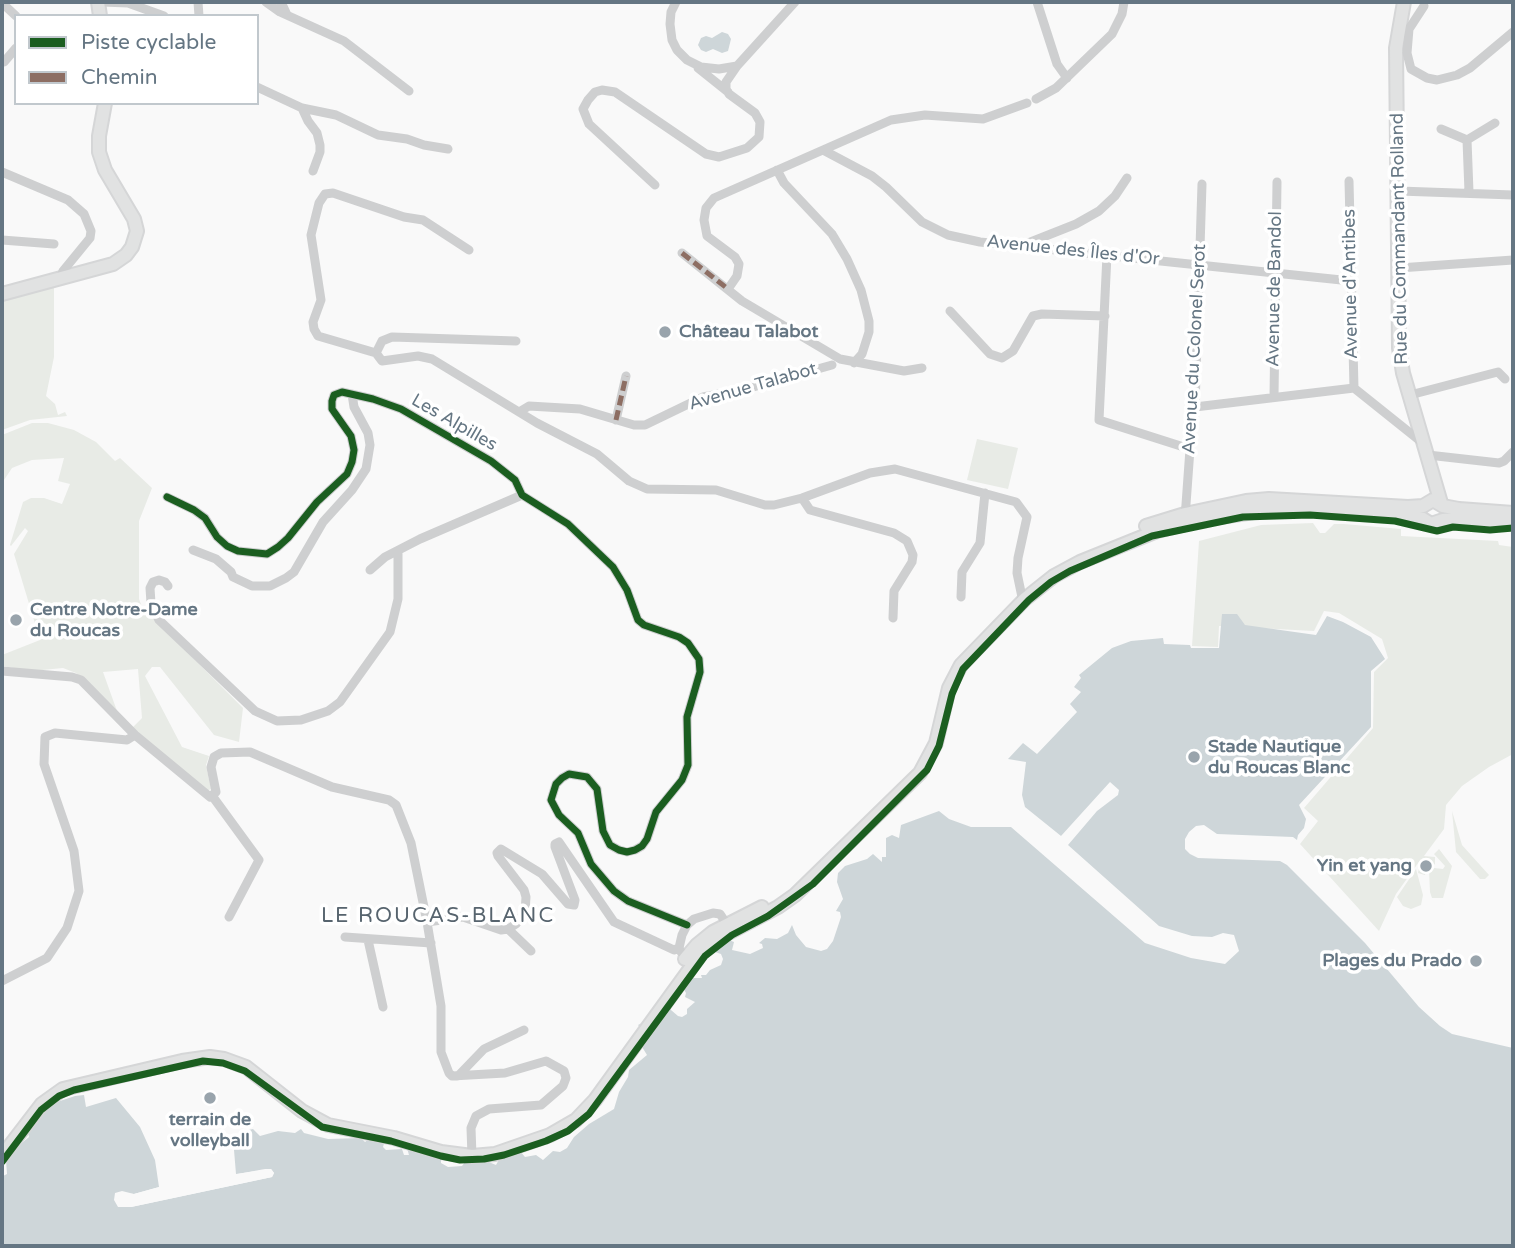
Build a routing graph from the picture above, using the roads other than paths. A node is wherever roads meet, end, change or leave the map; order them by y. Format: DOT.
graph roads {
  1 [pos="100,2"];
  2 [pos="266,2"];
  3 [pos="281,2"];
  4 [pos="676,2"];
  5 [pos="794,2"];
  6 [pos="1037,2"];
  7 [pos="1124,2"];
  8 [pos="1404,2"];
  9 [pos="1424,6"];
  10 [pos="158,14"];
  11 [pos="287,15"];
  12 [pos="1513,32"];
  13 [pos="14,50"];
  14 [pos="4,62"];
  15 [pos="694,65"];
  16 [pos="737,66"];
  17 [pos="1068,78"];
  18 [pos="259,88"];
  19 [pos="409,91"];
  20 [pos="729,94"];
  21 [pos="104,105"];
  22 [pos="302,108"];
  23 [pos="1495,123"];
  24 [pos="1441,129"];
  25 [pos="1467,140"];
  26 [pos="448,149"];
  27 [pos="823,150"];
  28 [pos="777,170"];
  29 [pos="313,171"];
  30 [pos="2,172"];
  31 [pos="1127,178"];
  32 [pos="1349,181"];
  33 [pos="1276,182"];
  34 [pos="1202,184"];
  35 [pos="655,185"];
  36 [pos="1399,191"];
  37 [pos="1469,192"];
  38 [pos="1513,195"];
  39 [pos="2,240"];
  40 [pos="54,244"];
  41 [pos="1021,246"];
  42 [pos="469,250"];
  43 [pos="682,253"];
  44 [pos="1107,255"];
  45 [pos="1513,260"];
  46 [pos="1200,265"];
  47 [pos="1399,266"];
  48 [pos="1276,272"];
  49 [pos="60,279"];
  50 [pos="1351,281"];
  51 [pos="728,289"];
  52 [pos="2,294"];
  53 [pos="950,311"];
  54 [pos="1105,316"];
  55 [pos="516,341"];
  56 [pos="376,353"];
  57 [pos="854,363"];
  58 [pos="832,365"];
  59 [pos="922,368"];
  60 [pos="626,376"];
  61 [pos="1505,379"];
  62 [pos="1354,388"];
  63 [pos="352,394"];
  64 [pos="1410,395"];
  65 [pos="1274,397"];
  66 [pos="1195,407"];
  67 [pos="543,408"];
  68 [pos="519,412"];
  69 [pos="616,420"];
  70 [pos="1418,421"];
  71 [pos="537,423"];
  72 [pos="1402,425"];
  73 [pos="1189,449"];
  74 [pos="1427,450"];
  75 [pos="1513,452"];
  76 [pos="1430,474"];
  77 [pos="985,493"];
  78 [pos="522,495"];
  79 [pos="167,497"];
  80 [pos="802,498"];
  81 [pos="1442,505"];
  82 [pos="1424,509"];
  83 [pos="1513,513"];
  84 [pos="1186,518"];
  85 [pos="1443,520"];
  86 [pos="1513,523"];
  87 [pos="193,550"];
  88 [pos="398,552"];
  89 [pos="369,570"];
  90 [pos="168,586"];
  91 [pos="961,597"];
  92 [pos="1021,598"];
  93 [pos="893,618"];
  94 [pos="2,671"];
  95 [pos="135,736"];
  96 [pos="213,797"];
  97 [pos="229,917"];
  98 [pos="427,922"];
  99 [pos="687,925"];
  100 [pos="508,929"];
  101 [pos="729,929"];
  102 [pos="345,937"];
  103 [pos="368,940"];
  104 [pos="431,943"];
  105 [pos="531,951"];
  106 [pos="686,957"];
  107 [pos="2,981"];
  108 [pos="383,1007"];
  109 [pos="524,1030"];
  110 [pos="458,1076"];
  111 [pos="2,1142"];
  112 [pos="472,1152"];
  113 [pos="2,1156"];
  1 -- 10 [label="street"];
  2 -- 11 [label="street"];
  3 -- 11 [label="street"];
  4 -- 15 [label="street"];
  5 -- 16 [label="street"];
  6 -- 17 [label="street"];
  7 -- 17 [label="street"];
  8 -- 36 [label="main road, Rue du Commandant Rolland"];
  9 -- 12 [label="street"];
  11 -- 19 [label="street"];
  13 -- 14 [label="street"];
  15 -- 16 [label="street"];
  15 -- 20 [label="street"];
  16 -- 20 [label="street"];
  17 -- 27 [label="street"];
  18 -- 22 [label="street"];
  20 -- 35 [label="street"];
  21 -- 49 [label="main road"];
  22 -- 26 [label="street"];
  22 -- 29 [label="street"];
  23 -- 25 [label="street"];
  24 -- 25 [label="street"];
  25 -- 37 [label="street"];
  27 -- 28 [label="street"];
  27 -- 41 [label="street, Avenue des Îles d'Or"];
  28 -- 51 [label="street"];
  28 -- 57 [label="street"];
  30 -- 49 [label="street"];
  31 -- 41 [label="street"];
  32 -- 50 [label="street, Avenue d'Antibes"];
  33 -- 48 [label="street, Avenue de Bandol"];
  34 -- 46 [label="street, Avenue du Colonel Serot"];
  36 -- 37 [label="street"];
  36 -- 47 [label="main road, Rue du Commandant Rolland"];
  37 -- 38 [label="street"];
  39 -- 40 [label="street"];
  41 -- 44 [label="street, Avenue des Îles d'Or"];
  42 -- 56 [label="street"];
  43 -- 51 [label="street"];
  44 -- 46 [label="street, Avenue des Îles d'Or"];
  44 -- 54 [label="street"];
  45 -- 47 [label="street"];
  46 -- 48 [label="street, Avenue des Îles d'Or"];
  46 -- 66 [label="street, Avenue du Colonel Serot"];
  47 -- 64 [label="main road, Rue du Commandant Rolland"];
  48 -- 50 [label="street, Avenue des Îles d'Or"];
  48 -- 65 [label="street, Avenue de Bandol"];
  49 -- 52 [label="main road"];
  50 -- 62 [label="street, Avenue d'Antibes"];
  51 -- 57 [label="street"];
  53 -- 54 [label="street"];
  54 -- 73 [label="street"];
  55 -- 56 [label="street"];
  56 -- 68 [label="street"];
  57 -- 59 [label="street"];
  58 -- 69 [label="street, Avenue Talabot"];
  60 -- 69 [label="street"];
  61 -- 64 [label="street"];
  62 -- 65 [label="street"];
  62 -- 72 [label="street"];
  63 -- 78 [label="street, Les Alpilles"];
  63 -- 79 [label="street"];
  63 -- 87 [label="street"];
  64 -- 70 [label="main road, Rue du Commandant Rolland"];
  65 -- 66 [label="street"];
  66 -- 73 [label="street, Avenue du Colonel Serot"];
  67 -- 68 [label="street, Avenue Talabot"];
  67 -- 69 [label="street, Avenue Talabot"];
  67 -- 71 [label="street"];
  68 -- 71 [label="street"];
  70 -- 72 [label="street"];
  70 -- 74 [label="main road, Rue du Commandant Rolland"];
  71 -- 80 [label="street"];
  72 -- 74 [label="street"];
  73 -- 84 [label="street, Avenue du Colonel Serot"];
  74 -- 75 [label="street"];
  74 -- 76 [label="main road, Rue du Commandant Rolland"];
  76 -- 81 [label="main road, Rue du Commandant Rolland"];
  76 -- 82 [label="main road, Rue du Commandant Rolland"];
  77 -- 80 [label="street"];
  77 -- 91 [label="street"];
  77 -- 92 [label="street"];
  78 -- 88 [label="street"];
  78 -- 99 [label="street, Les Alpilles"];
  80 -- 93 [label="street"];
  81 -- 82 [label="main road"];
  81 -- 83 [label="main road"];
  81 -- 85 [label="main road"];
  82 -- 84 [label="main road"];
  82 -- 85 [label="main road"];
  84 -- 92 [label="main road"];
  85 -- 86 [label="main road"];
  88 -- 89 [label="street"];
  88 -- 90 [label="street"];
  92 -- 101 [label="main road"];
  94 -- 95 [label="street"];
  95 -- 96 [label="street"];
  95 -- 107 [label="street"];
  96 -- 97 [label="street"];
  96 -- 98 [label="street"];
  98 -- 100 [label="street"];
  98 -- 104 [label="street"];
  99 -- 101 [label="street"];
  99 -- 106 [label="street"];
  100 -- 105 [label="street"];
  100 -- 106 [label="street"];
  101 -- 106 [label="main road"];
  101 -- 106 [label="main road"];
  102 -- 103 [label="street"];
  103 -- 104 [label="street"];
  103 -- 108 [label="street"];
  104 -- 110 [label="street"];
  106 -- 112 [label="main road"];
  109 -- 110 [label="street"];
  110 -- 112 [label="street"];
  111 -- 112 [label="main road"];
  112 -- 113 [label="main road"];
}
